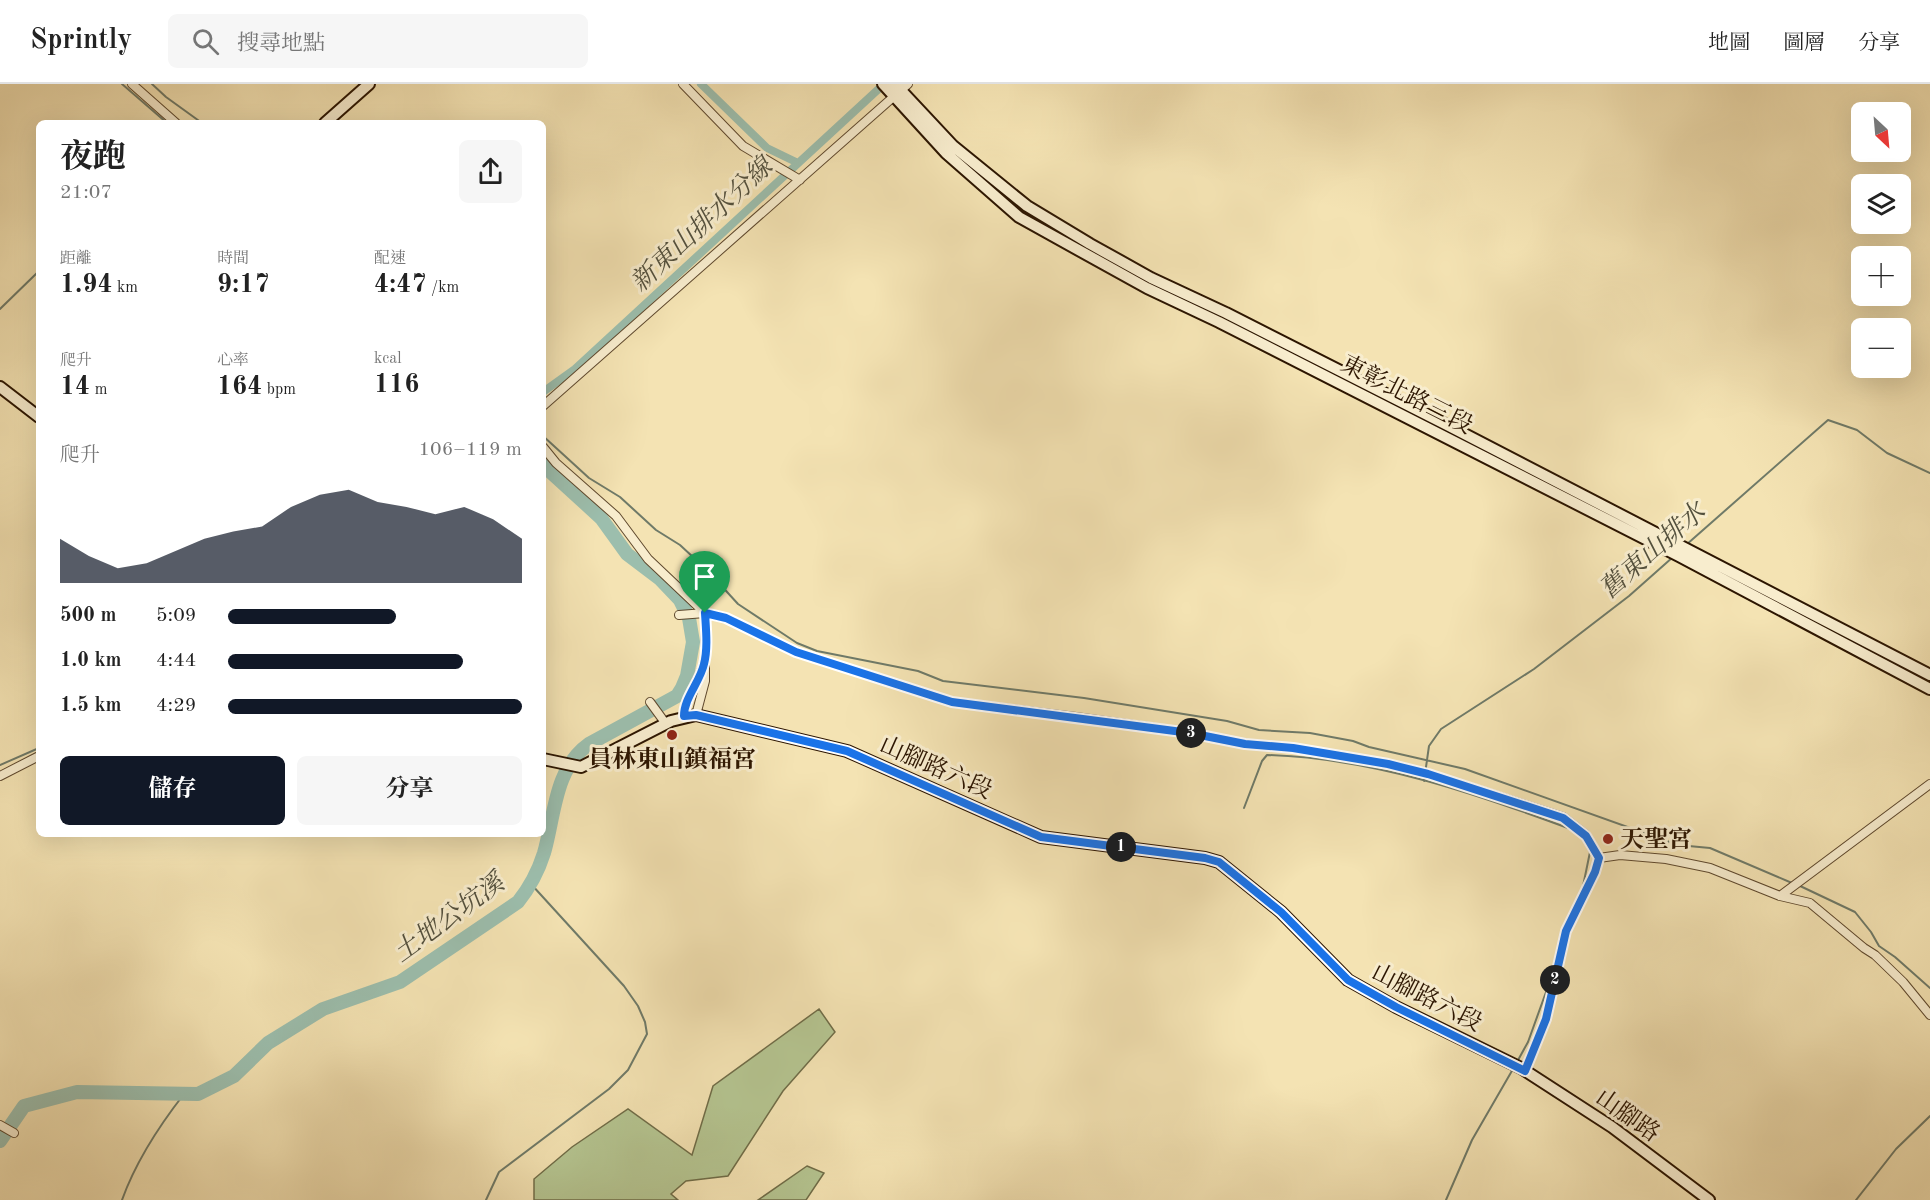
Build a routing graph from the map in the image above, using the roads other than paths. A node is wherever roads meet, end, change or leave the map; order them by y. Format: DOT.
graph roads {
  1 [pos="132,84"];
  2 [pos="369,84"];
  3 [pos="683,84"];
  4 [pos="883,84"];
  5 [pos="899,89"];
  6 [pos="173,120"];
  7 [pos="328,120"];
  8 [pos="800,180"];
  9 [pos="0,387"];
  10 [pos="546,403"];
  11 [pos="36,415"];
  12 [pos="546,451"];
  13 [pos="705,613"];
  14 [pos="679,615"];
  15 [pos="704,665"];
  16 [pos="1930,675"];
  17 [pos="1930,689"];
  18 [pos="650,702"];
  19 [pos="696,715"];
  20 [pos="684,716"];
  21 [pos="666,724"];
  22 [pos="36,758"];
  23 [pos="546,760"];
  24 [pos="0,776"];
  25 [pos="1930,784"];
  26 [pos="1599,858"];
  27 [pos="1780,896"];
  28 [pos="1930,1015"];
  29 [pos="1523,1070"];
  30 [pos="0,1125"];
  31 [pos="14,1133"];
  32 [pos="1709,1200"];
  1 -- 6 [label="street"];
  2 -- 7 [label="street"];
  3 -- 8 [label="street"];
  4 -- 5 [label="street"];
  5 -- 8 [label="street"];
  5 -- 16 [label="street, 東彰北路三段"];
  5 -- 17 [label="street, 東彰北路三段"];
  8 -- 10 [label="street"];
  9 -- 11 [label="street"];
  12 -- 13 [label="street"];
  13 -- 14 [label="street"];
  13 -- 15 [label="street"];
  13 -- 26 [label="street"];
  15 -- 19 [label="street"];
  15 -- 20 [label="street"];
  18 -- 21 [label="street"];
  19 -- 20 [label="street, 山腳路六段"];
  19 -- 29 [label="street, 山腳路六段"];
  20 -- 21 [label="street, 山腳路六段"];
  21 -- 23 [label="street, 山腳路六段"];
  22 -- 24 [label="street"];
  25 -- 27 [label="street"];
  26 -- 27 [label="street"];
  26 -- 29 [label="street"];
  27 -- 28 [label="street"];
  29 -- 32 [label="street, 山腳路"];
  30 -- 31 [label="street"];
}
